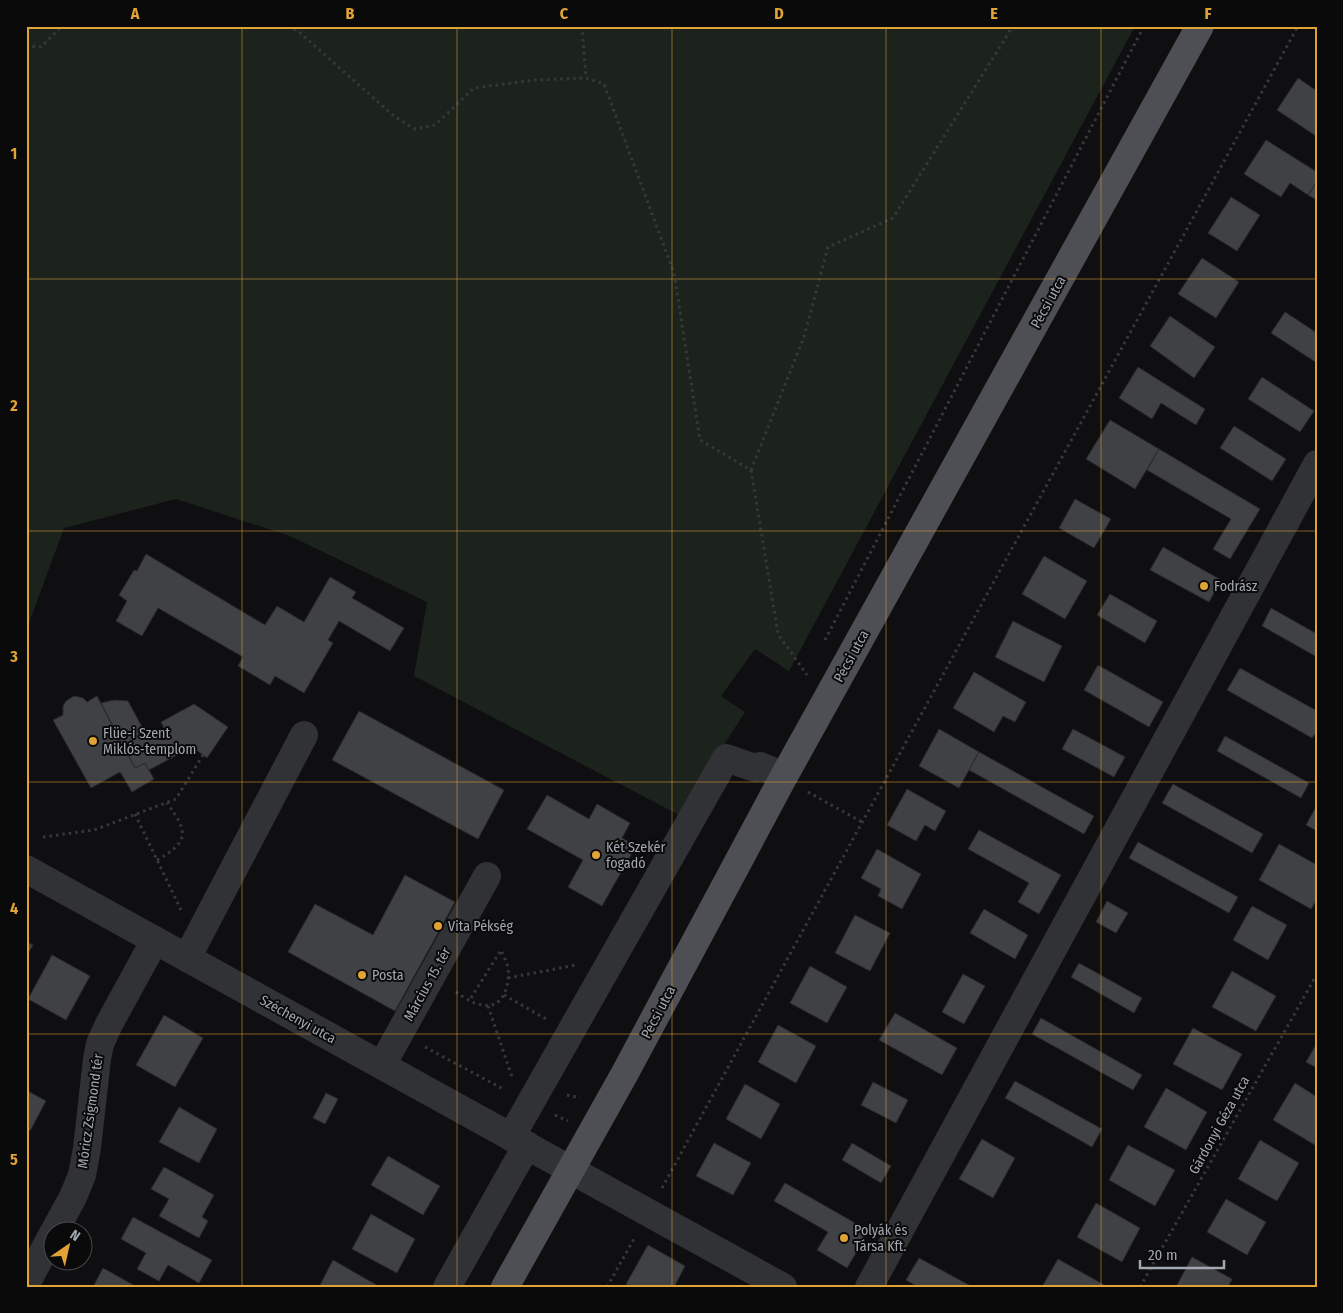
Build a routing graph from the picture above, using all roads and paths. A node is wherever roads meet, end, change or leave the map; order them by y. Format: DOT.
graph roads {
  1 [pos="62,26"];
  2 [pos="288,26"];
  3 [pos="582,26"];
  4 [pos="1013,26"];
  5 [pos="1144,26"];
  6 [pos="1200,26"];
  7 [pos="1298,26"];
  8 [pos="26,46"];
  9 [pos="586,78"];
  10 [pos="1317,464"];
  11 [pos="751,470"];
  12 [pos="820,648"];
  13 [pos="811,666"];
  14 [pos="807,675"];
  15 [pos="802,683"];
  16 [pos="304,735"];
  17 [pos="203,755"];
  18 [pos="783,778"];
  19 [pos="167,803"];
  20 [pos="135,814"];
  21 [pos="862,822"];
  22 [pos="43,837"];
  23 [pos="158,860"];
  24 [pos="26,869"];
  25 [pos="487,876"];
  26 [pos="155,940"];
  27 [pos="192,950"];
  28 [pos="583,964"];
  29 [pos="1317,974"];
  30 [pos="508,978"];
  31 [pos="456,992"];
  32 [pos="503,995"];
  33 [pos="469,1001"];
  34 [pos="488,1006"];
  35 [pos="550,1021"];
  36 [pos="400,1033"];
  37 [pos="382,1065"];
  38 [pos="512,1079"];
  39 [pos="509,1092"];
  40 [pos="519,1141"];
  41 [pos="570,1169"];
  42 [pos="648,1212"];
  43 [pos="60,1220"];
  44 [pos="42,1254"];
  45 [pos="26,1284"];
  46 [pos="447,1287"];
  47 [pos="505,1287"];
  48 [pos="608,1287"];
  49 [pos="783,1287"];
  50 [pos="869,1287"];
  51 [pos="1140,1287"];
  1 -- 8 [label="path"];
  2 -- 9 [label="path"];
  3 -- 9 [label="path"];
  4 -- 11 [label="path"];
  5 -- 12 [label="path"];
  6 -- 18 [label="main road, Pécsi utca"];
  7 -- 21 [label="path"];
  9 -- 11 [label="path"];
  10 -- 50 [label="street"];
  11 -- 14 [label="path"];
  13 -- 14 [label="path"];
  14 -- 15 [label="path"];
  16 -- 27 [label="street"];
  17 -- 19 [label="path"];
  18 -- 21 [label="path"];
  18 -- 40 [label="street"];
  18 -- 41 [label="main road, Pécsi utca"];
  19 -- 20 [label="path"];
  19 -- 23 [label="path"];
  20 -- 22 [label="path"];
  20 -- 23 [label="path"];
  21 -- 42 [label="path"];
  23 -- 27 [label="path"];
  24 -- 26 [label="street, Széchenyi utca"];
  25 -- 36 [label="street, Március 15. tér"];
  26 -- 27 [label="street, Széchenyi utca"];
  26 -- 43 [label="street, Móricz Zsigmond tér"];
  27 -- 37 [label="street, Széchenyi utca"];
  28 -- 30 [label="path"];
  29 -- 51 [label="path, Gárdonyi Géza utca"];
  30 -- 32 [label="path"];
  30 -- 33 [label="path"];
  31 -- 33 [label="path"];
  32 -- 34 [label="path"];
  32 -- 35 [label="path"];
  33 -- 34 [label="path"];
  34 -- 38 [label="path"];
  36 -- 37 [label="street, Március 15. tér"];
  36 -- 39 [label="path"];
  37 -- 40 [label="street, Széchenyi utca"];
  40 -- 41 [label="street, Széchenyi utca"];
  40 -- 46 [label="street"];
  41 -- 42 [label="street, Széchenyi utca"];
  41 -- 47 [label="main road, Pécsi utca"];
  42 -- 48 [label="path"];
  42 -- 49 [label="street, Széchenyi utca"];
  44 -- 45 [label="street"];
}
